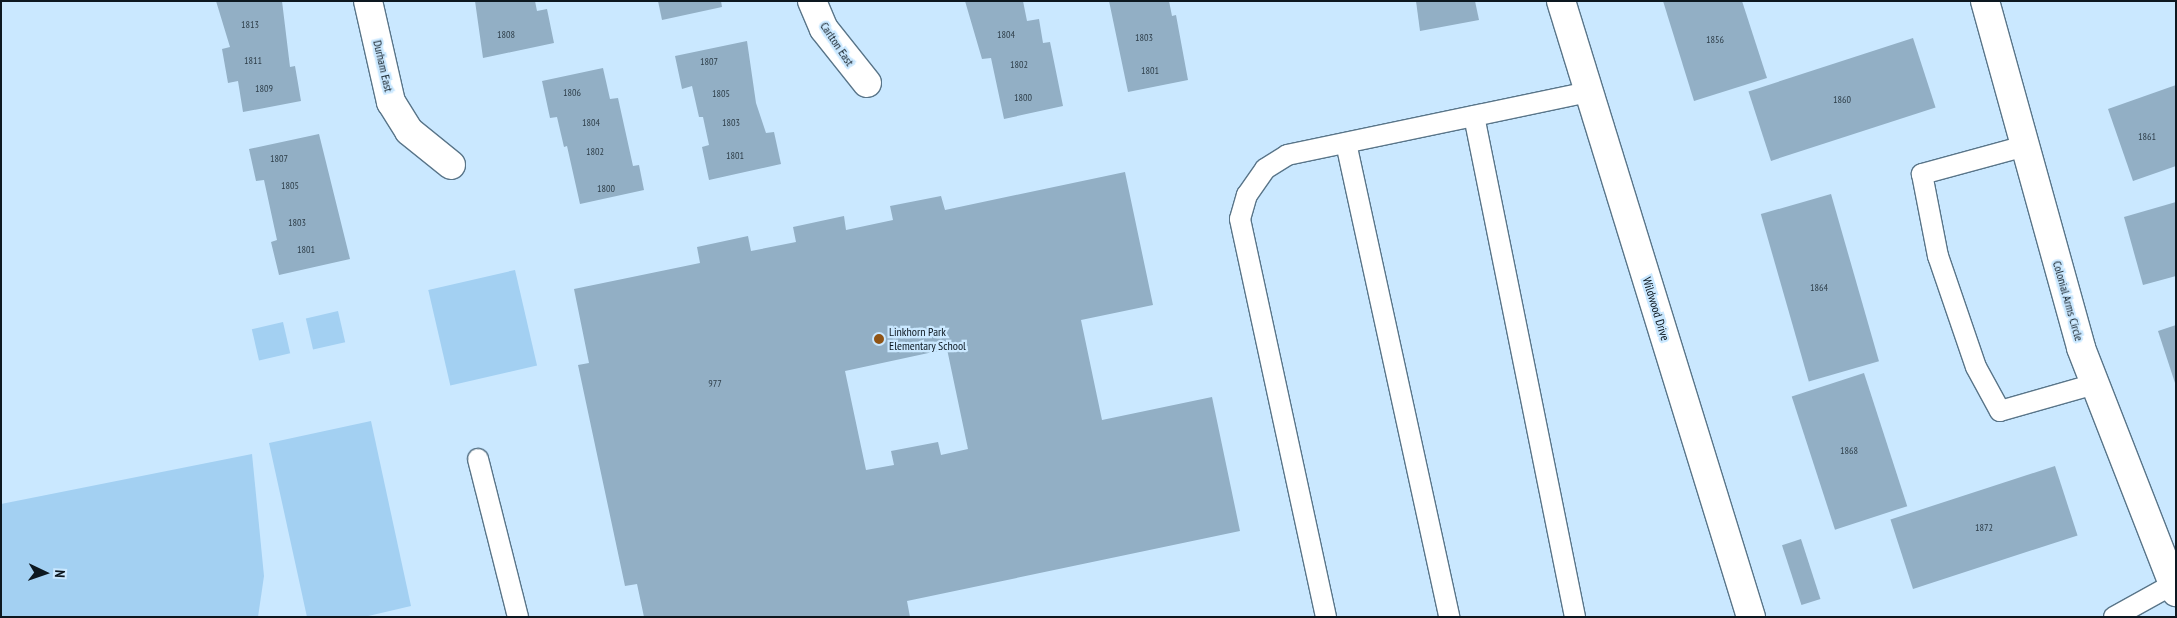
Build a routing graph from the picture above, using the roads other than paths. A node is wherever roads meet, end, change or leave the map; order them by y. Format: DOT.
graph roads {
  1 [pos="368,1"];
  2 [pos="812,1"];
  3 [pos="1561,1"];
  4 [pos="1985,1"];
  5 [pos="868,83"];
  6 [pos="1589,92"];
  7 [pos="1474,116"];
  8 [pos="1346,143"];
  9 [pos="2025,146"];
  10 [pos="451,165"];
  11 [pos="2095,384"];
  12 [pos="478,459"];
  13 [pos="2174,589"];
  14 [pos="518,617"];
  15 [pos="1326,617"];
  16 [pos="1449,617"];
  17 [pos="1575,617"];
  18 [pos="1751,617"];
  19 [pos="2114,617"];
  1 -- 10 [label="street, Durham East"];
  2 -- 5 [label="street, Carlton East"];
  3 -- 6 [label="street, Wildwood Drive"];
  4 -- 9 [label="street, Colonial Arms Circle"];
  6 -- 7 [label="lane"];
  6 -- 18 [label="street, Wildwood Drive"];
  7 -- 8 [label="lane"];
  7 -- 17 [label="lane"];
  8 -- 15 [label="lane"];
  8 -- 16 [label="lane"];
  9 -- 11 [label="street, Colonial Arms Circle"];
  9 -- 11 [label="lane"];
  11 -- 13 [label="street, Colonial Arms Circle"];
  12 -- 14 [label="lane"];
  13 -- 19 [label="lane"];
}
